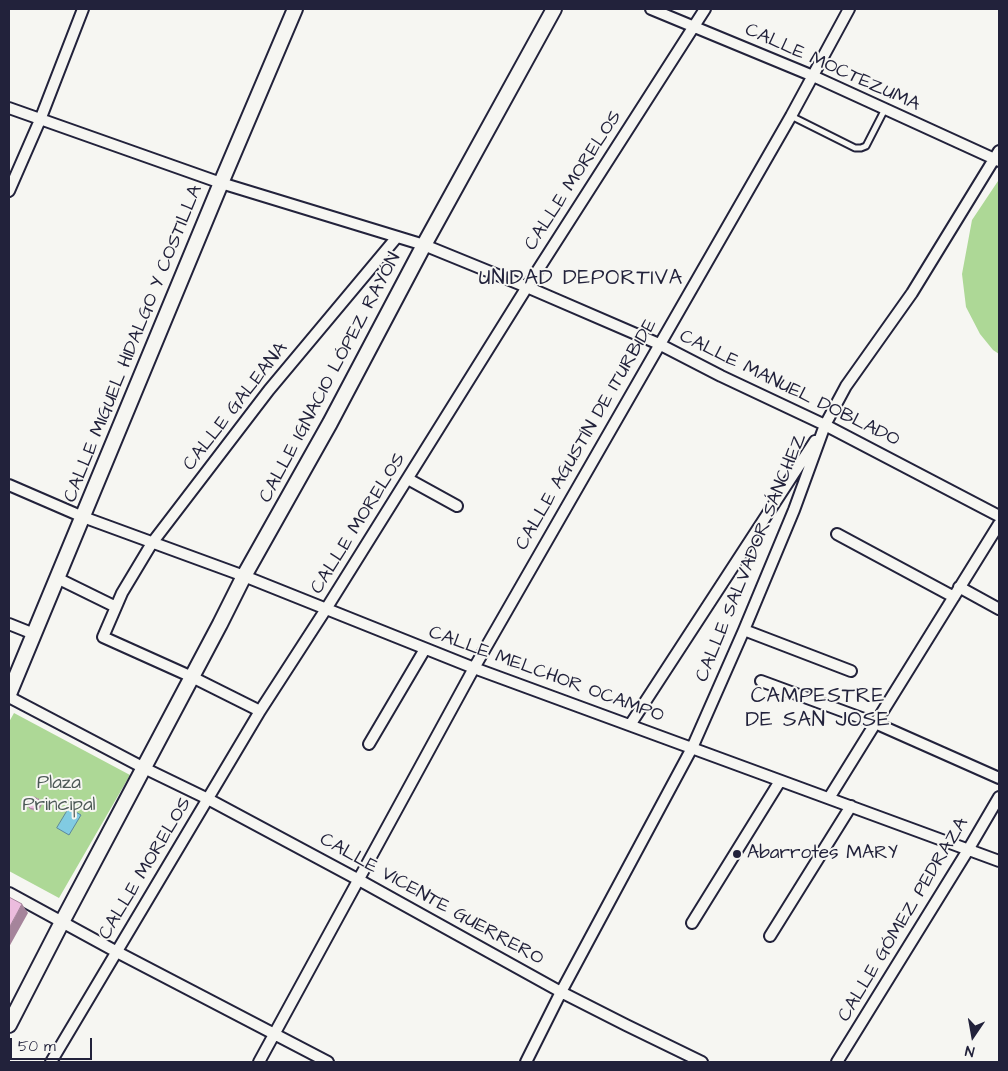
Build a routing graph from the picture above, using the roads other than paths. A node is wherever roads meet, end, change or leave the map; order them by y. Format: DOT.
graph roads {
  1 [pos="83,9"];
  2 [pos="295,9"];
  3 [pos="554,9"];
  4 [pos="650,9"];
  5 [pos="705,9"];
  6 [pos="849,9"];
  7 [pos="694,27"];
  8 [pos="813,76"];
  9 [pos="9,108"];
  10 [pos="885,109"];
  11 [pos="791,116"];
  12 [pos="40,120"];
  13 [pos="998,157"];
  14 [pos="221,183"];
  15 [pos="9,191"];
  16 [pos="397,237"];
  17 [pos="424,245"];
  18 [pos="527,287"];
  19 [pos="659,344"];
  20 [pos="825,425"];
  21 [pos="408,478"];
  22 [pos="9,485"];
  23 [pos="457,506"];
  24 [pos="999,516"];
  25 [pos="83,517"];
  26 [pos="999,524"];
  27 [pos="837,534"];
  28 [pos="152,543"];
  29 [pos="244,576"];
  30 [pos="57,578"];
  31 [pos="960,587"];
  32 [pos="954,597"];
  33 [pos="116,607"];
  34 [pos="326,609"];
  35 [pos="999,609"];
  36 [pos="9,624"];
  37 [pos="744,630"];
  38 [pos="34,634"];
  39 [pos="425,649"];
  40 [pos="474,668"];
  41 [pos="851,670"];
  42 [pos="192,677"];
  43 [pos="761,681"];
  44 [pos="9,696"];
  45 [pos="260,711"];
  46 [pos="875,723"];
  47 [pos="630,725"];
  48 [pos="369,744"];
  49 [pos="692,748"];
  50 [pos="144,768"];
  51 [pos="999,778"];
  52 [pos="780,781"];
  53 [pos="999,797"];
  54 [pos="828,798"];
  55 [pos="208,799"];
  56 [pos="851,806"];
  57 [pos="968,850"];
  58 [pos="999,862"];
  59 [pos="359,880"];
  60 [pos="9,893"];
  61 [pos="62,922"];
  62 [pos="692,923"];
  63 [pos="770,936"];
  64 [pos="116,952"];
  65 [pos="561,992"];
  66 [pos="9,1025"];
  67 [pos="275,1034"];
  68 [pos="51,1062"];
  69 [pos="259,1062"];
  70 [pos="328,1062"];
  71 [pos="526,1062"];
  72 [pos="702,1062"];
  73 [pos="837,1062"];
  1 -- 12 [label="street"];
  2 -- 14 [label="street, CALLE MIGUEL HIDALGO Y COSTILLA"];
  3 -- 17 [label="street, CALLE IGNACIO LÓPEZ RAYÓN"];
  4 -- 7 [label="street, CALLE MOCTEZUMA"];
  5 -- 7 [label="street, CALLE MORELOS"];
  6 -- 8 [label="street, CALLE AGUSTÍN DE ITURBIDE"];
  7 -- 8 [label="street, CALLE MOCTEZUMA"];
  7 -- 18 [label="street, CALLE MORELOS"];
  8 -- 10 [label="street, CALLE MOCTEZUMA"];
  8 -- 11 [label="street, CALLE AGUSTÍN DE ITURBIDE"];
  9 -- 12 [label="street, CALLE MANUEL DOBLADO"];
  10 -- 11 [label="lane"];
  10 -- 13 [label="street, CALLE MOCTEZUMA"];
  11 -- 19 [label="street, CALLE AGUSTÍN DE ITURBIDE"];
  12 -- 14 [label="street, CALLE MANUEL DOBLADO"];
  12 -- 15 [label="street"];
  13 -- 20 [label="street, CALLE SALVADOR SÁNCHEZ"];
  14 -- 16 [label="street, CALLE MANUEL DOBLADO"];
  14 -- 25 [label="street, CALLE MIGUEL HIDALGO Y COSTILLA"];
  16 -- 17 [label="street, CALLE MANUEL DOBLADO"];
  16 -- 28 [label="street, CALLE GALEANA"];
  17 -- 18 [label="street, CALLE MANUEL DOBLADO"];
  17 -- 29 [label="street, CALLE IGNACIO LÓPEZ RAYÓN"];
  18 -- 19 [label="street, CALLE MANUEL DOBLADO"];
  18 -- 21 [label="street, CALLE MORELOS"];
  19 -- 20 [label="street, CALLE MANUEL DOBLADO"];
  19 -- 40 [label="street, CALLE AGUSTÍN DE ITURBIDE"];
  20 -- 24 [label="street, CALLE MANUEL DOBLADO"];
  20 -- 37 [label="street, CALLE SALVADOR SÁNCHEZ"];
  20 -- 47 [label="street"];
  21 -- 23 [label="street"];
  21 -- 34 [label="street, CALLE MORELOS"];
  22 -- 25 [label="street, CALLE MELCHOR OCAMPO"];
  25 -- 28 [label="street, CALLE MELCHOR OCAMPO"];
  25 -- 30 [label="street, CALLE MIGUEL HIDALGO Y COSTILLA"];
  26 -- 31 [label="street"];
  27 -- 32 [label="street"];
  28 -- 29 [label="street, CALLE MELCHOR OCAMPO"];
  28 -- 33 [label="street, CALLE GALEANA"];
  29 -- 34 [label="street, CALLE MELCHOR OCAMPO"];
  29 -- 42 [label="street, CALLE IGNACIO LÓPEZ RAYÓN"];
  30 -- 33 [label="street"];
  30 -- 38 [label="street, CALLE MIGUEL HIDALGO Y COSTILLA"];
  31 -- 32 [label="street"];
  31 -- 35 [label="street"];
  32 -- 46 [label="street"];
  33 -- 42 [label="street, CALLE GALEANA"];
  34 -- 39 [label="street, CALLE MELCHOR OCAMPO"];
  34 -- 45 [label="street, CALLE MORELOS"];
  36 -- 38 [label="street"];
  37 -- 41 [label="street"];
  37 -- 49 [label="street, CALLE SALVADOR SÁNCHEZ"];
  38 -- 44 [label="street, CALLE MIGUEL HIDALGO Y COSTILLA"];
  39 -- 40 [label="street, CALLE MELCHOR OCAMPO"];
  39 -- 48 [label="street"];
  40 -- 47 [label="street, CALLE MELCHOR OCAMPO"];
  40 -- 59 [label="street, CALLE AGUSTÍN DE ITURBIDE"];
  42 -- 45 [label="street"];
  42 -- 50 [label="street, CALLE IGNACIO LÓPEZ RAYÓN"];
  43 -- 46 [label="street"];
  44 -- 50 [label="street, CALLE VICENTE GUERRERO"];
  45 -- 55 [label="street, CALLE MORELOS"];
  46 -- 51 [label="street"];
  46 -- 54 [label="street"];
  47 -- 49 [label="street, CALLE MELCHOR OCAMPO"];
  49 -- 52 [label="street, CALLE MELCHOR OCAMPO"];
  49 -- 65 [label="street, CALLE SALVADOR SÁNCHEZ"];
  50 -- 55 [label="street, CALLE VICENTE GUERRERO"];
  50 -- 61 [label="street, CALLE IGNACIO LÓPEZ RAYÓN"];
  52 -- 54 [label="street, CALLE MELCHOR OCAMPO"];
  52 -- 62 [label="street"];
  53 -- 57 [label="street, CALLE GÓMEZ PEDRAZA"];
  54 -- 56 [label="street, CALLE MELCHOR OCAMPO"];
  55 -- 59 [label="street, CALLE VICENTE GUERRERO"];
  55 -- 64 [label="street, CALLE MORELOS"];
  56 -- 57 [label="street, CALLE MELCHOR OCAMPO"];
  56 -- 63 [label="street"];
  57 -- 58 [label="street, CALLE MELCHOR OCAMPO"];
  57 -- 73 [label="street, CALLE GÓMEZ PEDRAZA"];
  59 -- 65 [label="street, CALLE VICENTE GUERRERO"];
  59 -- 67 [label="street, CALLE AGUSTÍN DE ITURBIDE"];
  60 -- 61 [label="street"];
  61 -- 64 [label="street"];
  61 -- 66 [label="street, CALLE IGNACIO LÓPEZ RAYÓN"];
  64 -- 67 [label="street"];
  64 -- 68 [label="street, CALLE MORELOS"];
  65 -- 71 [label="street, CALLE SALVADOR SÁNCHEZ"];
  65 -- 72 [label="street, CALLE VICENTE GUERRERO"];
  67 -- 69 [label="street, CALLE AGUSTÍN DE ITURBIDE"];
  67 -- 70 [label="street"];
}
